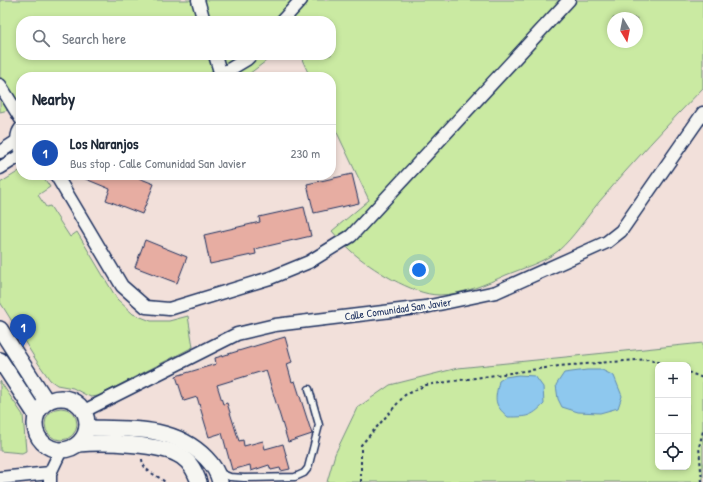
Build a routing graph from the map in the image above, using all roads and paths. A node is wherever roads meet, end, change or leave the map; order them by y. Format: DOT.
graph roads {
  1 [pos="198,0"];
  2 [pos="301,0"];
  3 [pos="569,0"];
  4 [pos="203,16"];
  5 [pos="287,16"];
  6 [pos="216,60"];
  7 [pos="245,60"];
  8 [pos="218,72"];
  9 [pos="226,72"];
  10 [pos="0,85"];
  11 [pos="16,111"];
  12 [pos="703,113"];
  13 [pos="16,146"];
  14 [pos="0,152"];
  15 [pos="16,158"];
  16 [pos="0,168"];
  17 [pos="59,180"];
  18 [pos="0,329"];
  19 [pos="0,360"];
  20 [pos="659,362"];
  21 [pos="691,373"];
  22 [pos="703,378"];
  23 [pos="309,388"];
  24 [pos="47,402"];
  25 [pos="84,411"];
  26 [pos="36,415"];
  27 [pos="87,428"];
  28 [pos="703,431"];
  29 [pos="78,444"];
  30 [pos="141,446"];
  31 [pos="61,450"];
  32 [pos="50,477"];
  33 [pos="218,477"];
  34 [pos="0,478"];
  35 [pos="165,482"];
  36 [pos="199,482"];
  37 [pos="361,482"];
  38 [pos="702,482"];
  1 -- 4 [label="street"];
  2 -- 5 [label="street"];
  3 -- 17 [label="street"];
  6 -- 8 [label="street"];
  7 -- 9 [label="street"];
  10 -- 11 [label="street"];
  12 -- 25 [label="street, Calle Comunidad San Javier"];
  13 -- 14 [label="street"];
  15 -- 16 [label="street"];
  18 -- 24 [label="street"];
  19 -- 26 [label="street"];
  20 -- 37 [label="path"];
  21 -- 22 [label="path"];
  23 -- 33 [label="lane"];
  24 -- 25 [label="street"];
  24 -- 26 [label="street"];
  25 -- 27 [label="street"];
  26 -- 31 [label="street"];
  27 -- 29 [label="street"];
  27 -- 33 [label="street"];
  28 -- 38 [label="path"];
  29 -- 30 [label="street"];
  29 -- 31 [label="street"];
  30 -- 35 [label="path"];
  30 -- 36 [label="street"];
  31 -- 32 [label="street"];
  32 -- 34 [label="street"];
}
